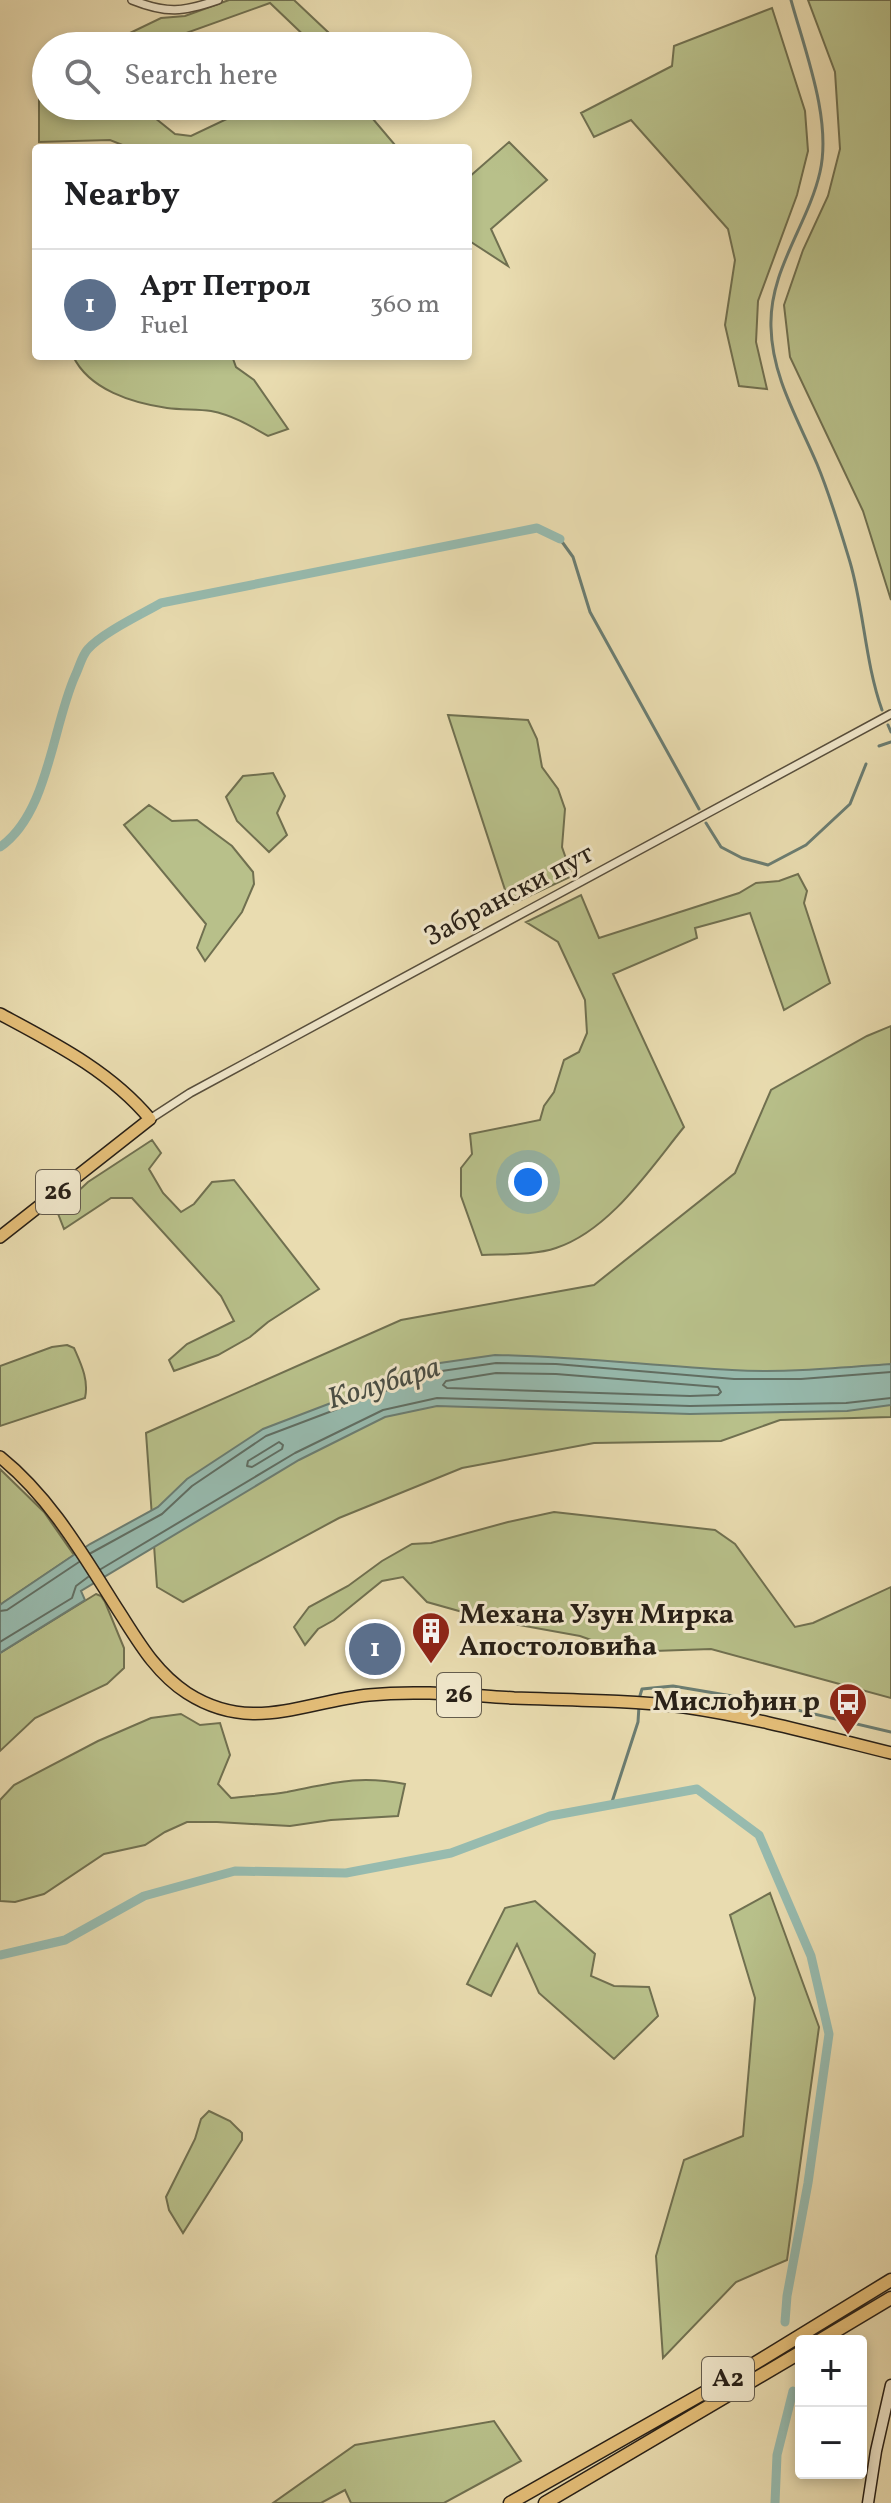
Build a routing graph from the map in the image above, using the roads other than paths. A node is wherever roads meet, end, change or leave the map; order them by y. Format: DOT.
graph roads {
  1 [pos="132,0"];
  2 [pos="218,0"];
  3 [pos="891,714"];
  4 [pos="0,1014"];
  5 [pos="150,1119"];
  6 [pos="0,1237"];
  7 [pos="0,1457"];
  8 [pos="891,1753"];
  9 [pos="891,2280"];
  10 [pos="891,2298"];
  11 [pos="829,2335"];
  12 [pos="795,2356"];
  13 [pos="891,2385"];
  14 [pos="510,2503"];
  15 [pos="545,2503"];
  16 [pos="868,2503"];
  1 -- 2 [label="street"];
  3 -- 5 [label="street, Забрански пут"];
  4 -- 5 [label="main road"];
  5 -- 6 [label="main road, 26"];
  7 -- 8 [label="main road, 26"];
  9 -- 14 [label="highway, A2"];
  10 -- 11 [label="highway"];
  12 -- 15 [label="highway, A2"];
  13 -- 16 [label="main road"];
}
